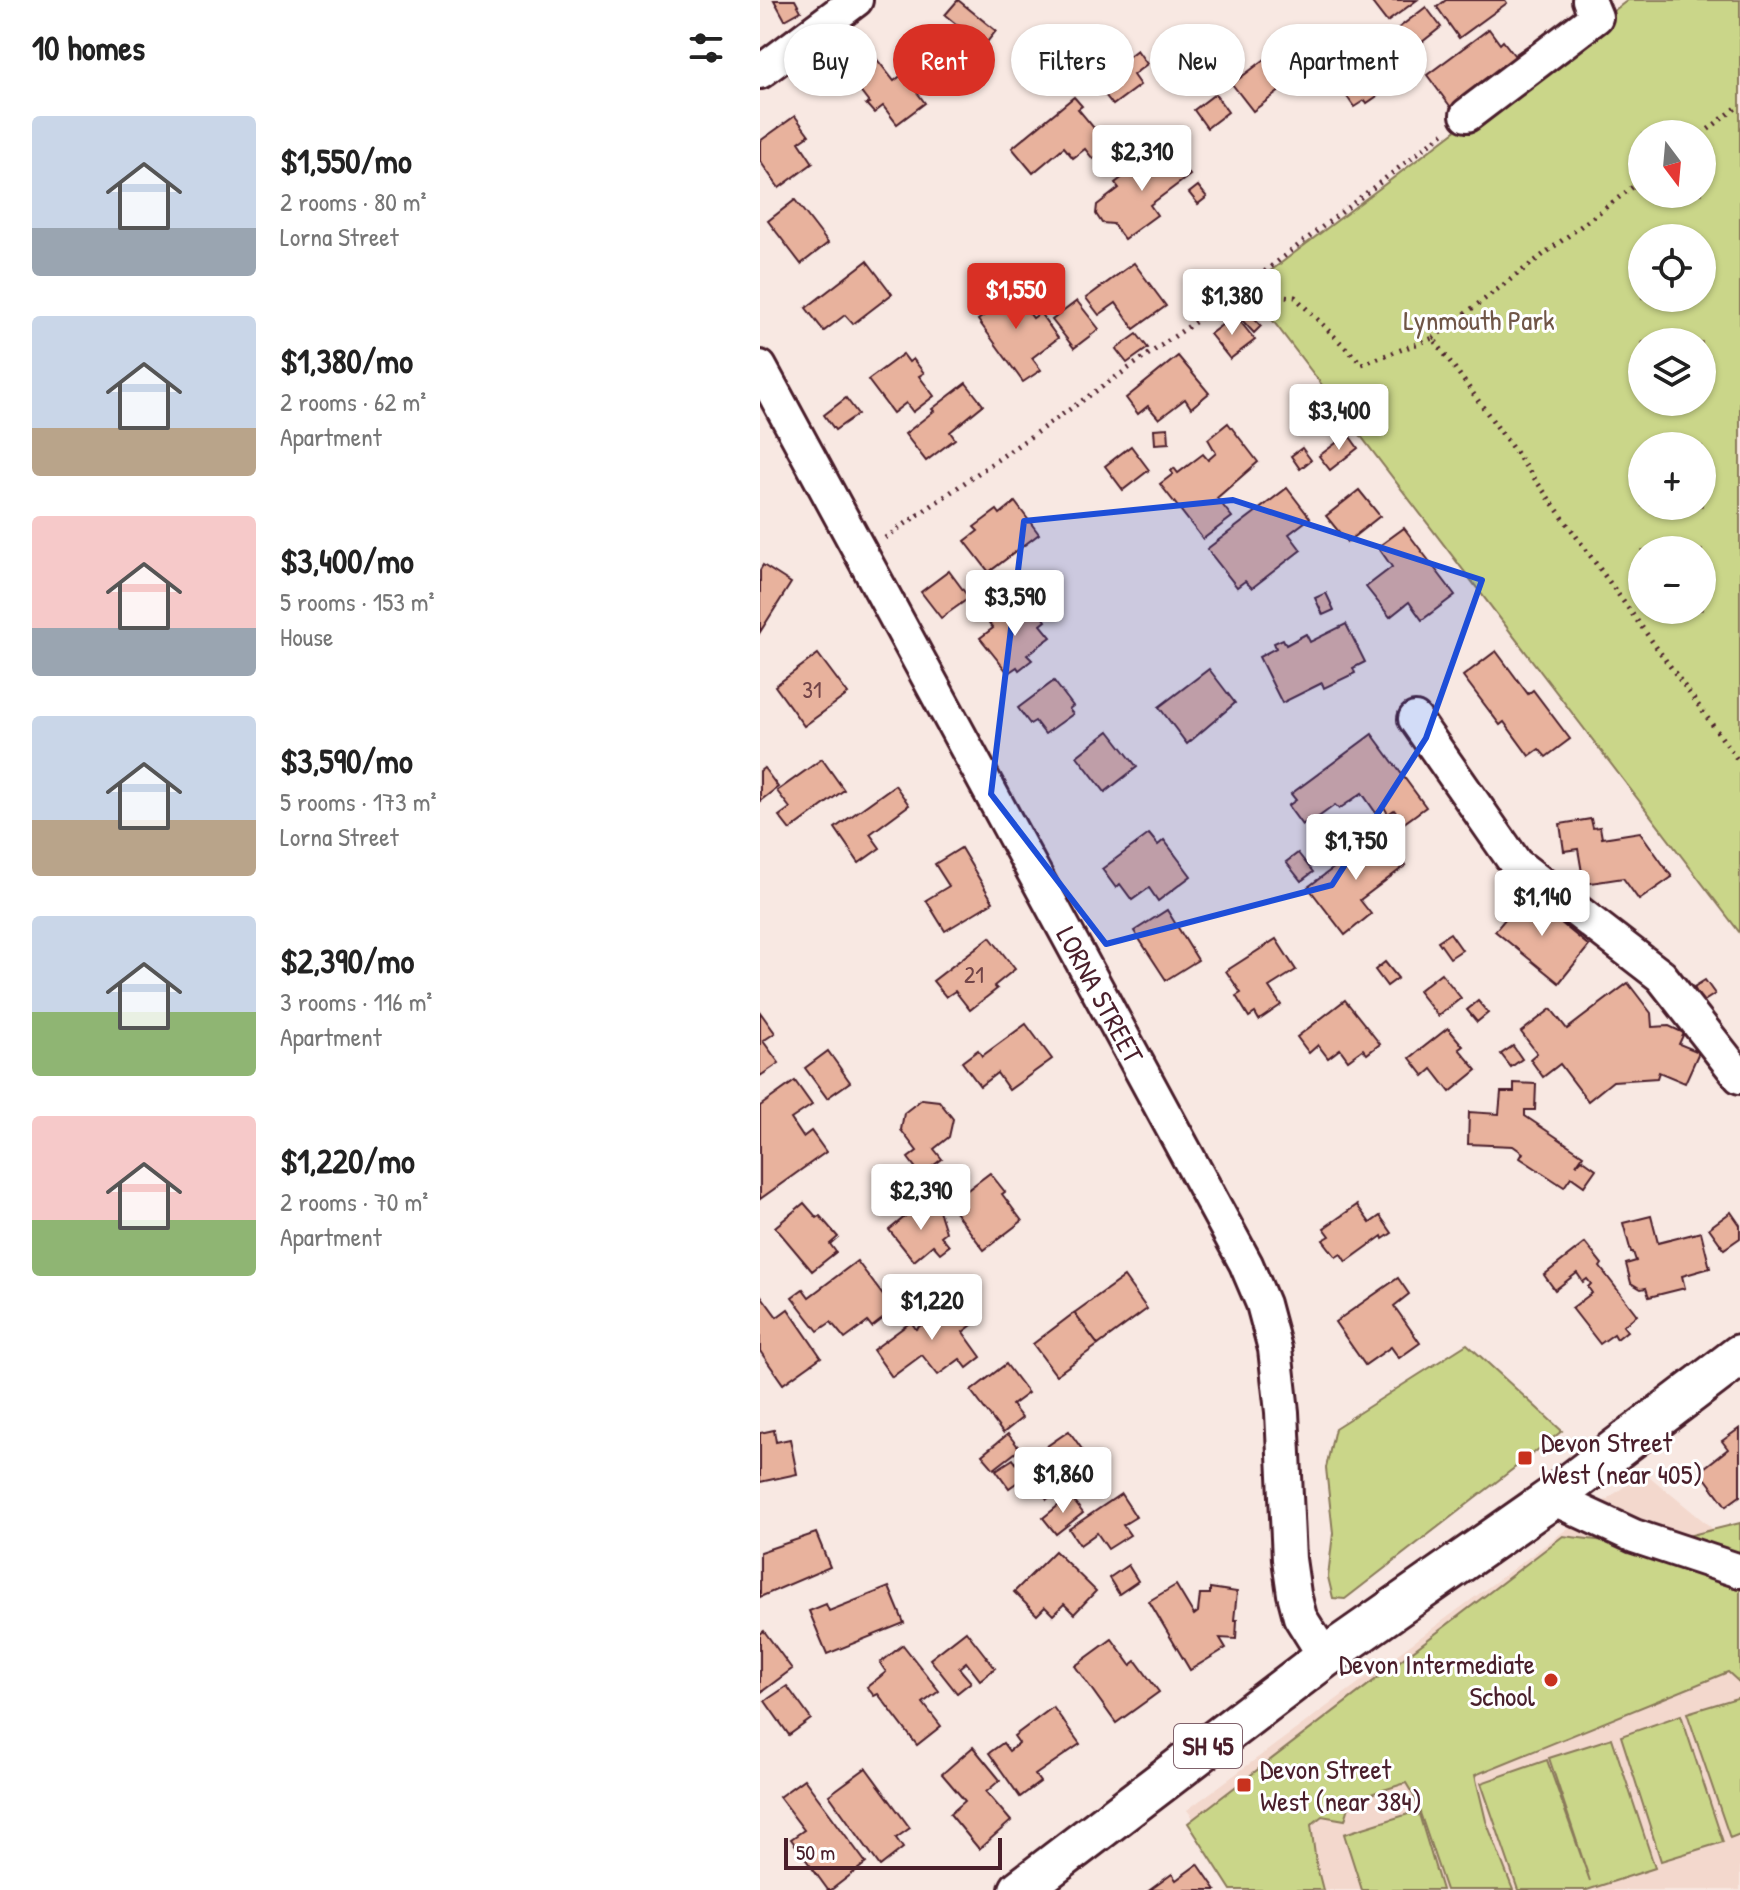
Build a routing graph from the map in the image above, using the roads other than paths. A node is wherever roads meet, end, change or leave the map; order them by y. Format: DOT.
graph roads {
  1 [pos="856,0"];
  2 [pos="1589,0"];
  3 [pos="760,72"];
  4 [pos="1467,115"];
  5 [pos="760,367"];
  6 [pos="1415,719"];
  7 [pos="1740,1077"];
  8 [pos="1740,1355"];
  9 [pos="1552,1498"];
  10 [pos="1740,1571"];
  11 [pos="1325,1657"];
  12 [pos="1020,1890"];
  1 -- 3 [label="street"];
  2 -- 4 [label="street"];
  5 -- 11 [label="street, LORNA STREET"];
  6 -- 7 [label="street"];
  8 -- 9 [label="main road, SH 45"];
  9 -- 10 [label="street"];
  9 -- 11 [label="main road, SH 45"];
  11 -- 12 [label="main road, SH 45"];
}
